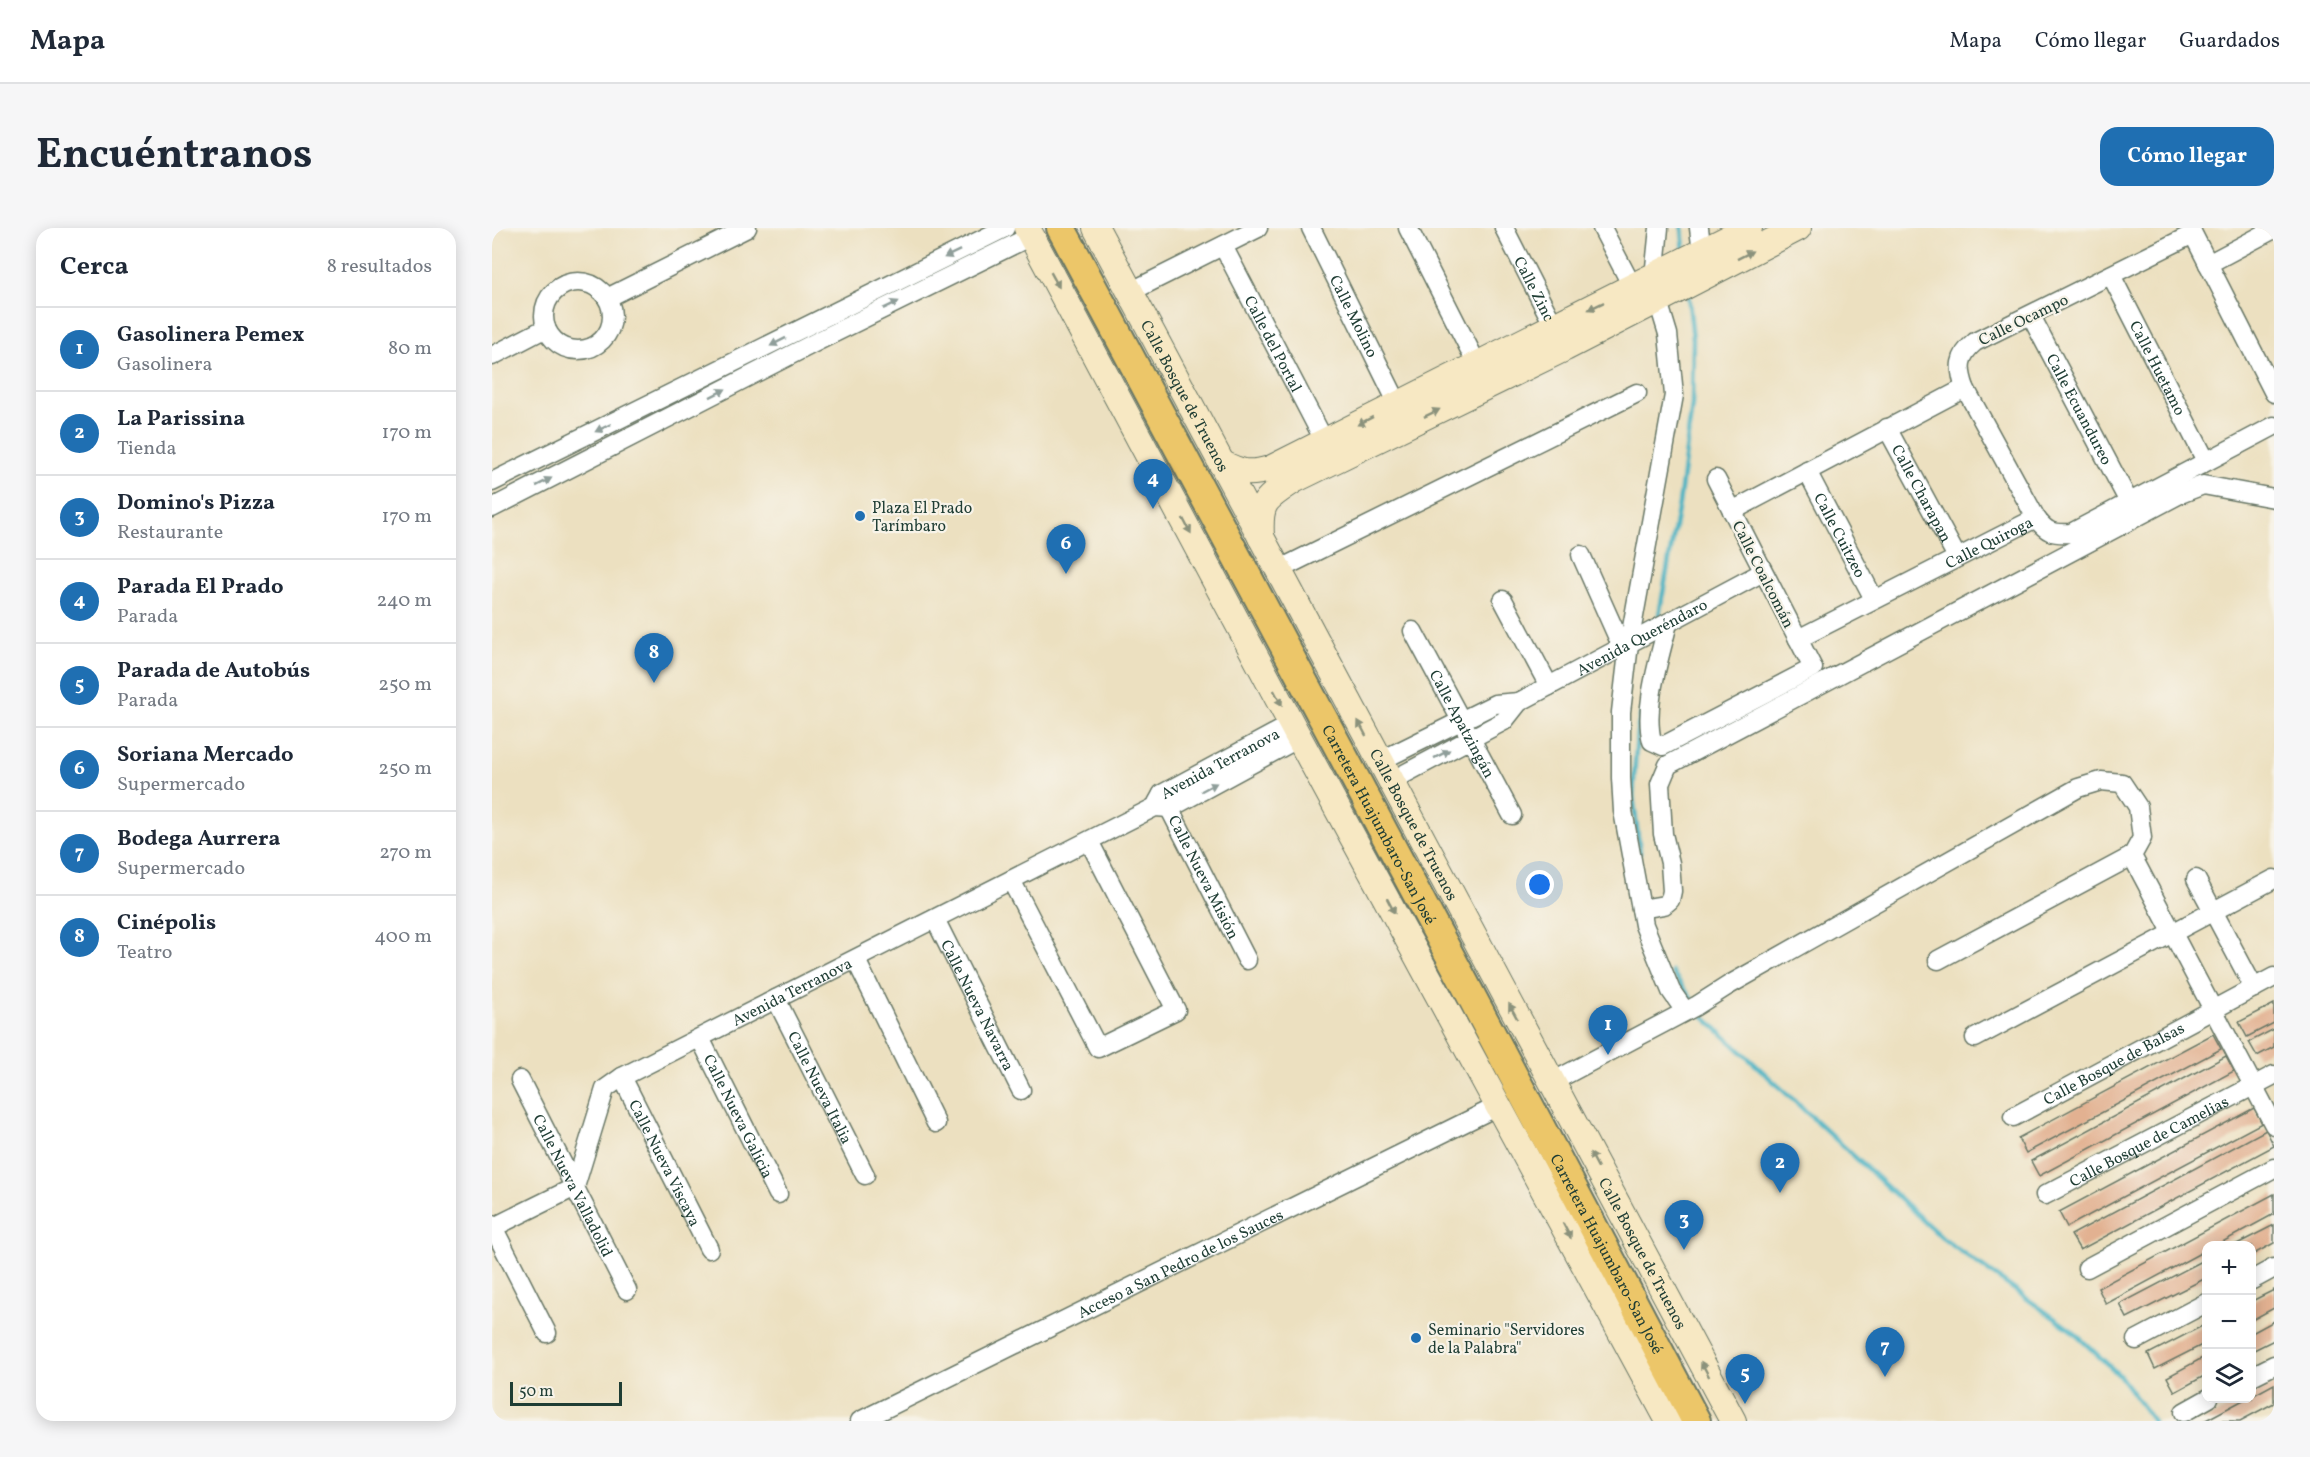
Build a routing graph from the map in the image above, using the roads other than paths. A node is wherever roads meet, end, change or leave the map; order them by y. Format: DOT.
graph roads {
  1 [pos="747,228"];
  2 [pos="1005,228"];
  3 [pos="1061,228"];
  4 [pos="1096,228"];
  5 [pos="1258,228"];
  6 [pos="1311,228"];
  7 [pos="1408,228"];
  8 [pos="1504,228"];
  9 [pos="1602,228"];
  10 [pos="1659,228"];
  11 [pos="1749,228"];
  12 [pos="1798,228"];
  13 [pos="2274,229"];
  14 [pos="1029,232"];
  15 [pos="1223,246"];
  16 [pos="2208,264"];
  17 [pos="1674,272"];
  18 [pos="2111,275"];
  19 [pos="1130,292"];
  20 [pos="607,298"];
  21 [pos="2031,316"];
  22 [pos="1149,327"];
  23 [pos="546,328"];
  24 [pos="1117,331"];
  25 [pos="1559,338"];
  26 [pos="1096,355"];
  27 [pos="492,356"];
  28 [pos="1477,364"];
  29 [pos="1965,387"];
  30 [pos="2273,388"];
  31 [pos="1637,393"];
  32 [pos="1398,404"];
  33 [pos="2274,426"];
  34 [pos="1887,428"];
  35 [pos="1325,442"];
  36 [pos="2205,461"];
  37 [pos="1221,463"];
  38 [pos="1289,471"];
  39 [pos="1807,471"];
  40 [pos="1716,479"];
  41 [pos="492,482"];
  42 [pos="2274,498"];
  43 [pos="2129,502"];
  44 [pos="492,508"];
  45 [pos="1732,511"];
  46 [pos="2036,518"];
  47 [pos="1261,537"];
  48 [pos="1581,555"];
  49 [pos="1957,557"];
  50 [pos="1278,570"];
  51 [pos="1763,572"];
  52 [pos="1874,599"];
  53 [pos="1503,600"];
  54 [pos="1663,625"];
  55 [pos="1413,631"];
  56 [pos="1798,639"];
  57 [pos="1629,643"];
  58 [pos="1549,686"];
  59 [pos="1519,702"];
  60 [pos="1461,720"];
  61 [pos="1295,731"];
  62 [pos="1471,739"];
  63 [pos="1385,771"];
  64 [pos="1162,803"];
  65 [pos="1512,815"];
  66 [pos="1089,841"];
  67 [pos="1430,853"];
  68 [pos="2132,855"];
  69 [pos="1407,874"];
  70 [pos="1375,877"];
  71 [pos="2196,879"];
  72 [pos="2274,879"];
  73 [pos="1011,880"];
  74 [pos="1643,908"];
  75 [pos="2214,911"];
  76 [pos="935,919"];
  77 [pos="2172,933"];
  78 [pos="856,960"];
  79 [pos="1247,960"];
  80 [pos="1938,960"];
  81 [pos="1488,964"];
  82 [pos="1458,969"];
  83 [pos="2274,977"];
  84 [pos="2254,988"];
  85 [pos="1435,989"];
  86 [pos="776,999"];
  87 [pos="1691,1008"];
  88 [pos="2213,1009"];
  89 [pos="699,1038"];
  90 [pos="1975,1038"];
  91 [pos="2274,1075"];
  92 [pos="622,1077"];
  93 [pos="520,1080"];
  94 [pos="1552,1082"];
  95 [pos="2253,1085"];
  96 [pos="1021,1089"];
  97 [pos="1500,1106"];
  98 [pos="2013,1117"];
  99 [pos="936,1123"];
  100 [pos="2274,1125"];
  101 [pos="2274,1168"];
  102 [pos="865,1175"];
  103 [pos="575,1187"];
  104 [pos="778,1194"];
  105 [pos="2045,1196"];
  106 [pos="492,1226"];
  107 [pos="709,1249"];
  108 [pos="2087,1268"];
  109 [pos="2274,1268"];
  110 [pos="2256,1278"];
  111 [pos="627,1290"];
  112 [pos="2202,1305"];
  113 [pos="547,1333"];
  114 [pos="2136,1340"];
  115 [pos="2274,1365"];
  116 [pos="2256,1374"];
  117 [pos="2202,1402"];
  118 [pos="2184,1412"];
  119 [pos="860,1421"];
  120 [pos="1669,1421"];
  121 [pos="1696,1421"];
  122 [pos="1733,1421"];
  1 -- 20 [label="street"];
  2 -- 41 [label="street, one-way"];
  3 -- 24 [label="main road, Carretera Huajumbaro-San José"];
  4 -- 19 [label="street, Calle Bosque de Truenos"];
  5 -- 15 [label="street"];
  6 -- 32 [label="street, Calle Molino"];
  7 -- 28 [label="street"];
  8 -- 25 [label="street, Calle Zinc"];
  9 -- 17 [label="street"];
  10 -- 17 [label="street"];
  11 -- 17 [label="street"];
  17 -- 12 [label="street, one-way"];
  13 -- 16 [label="street"];
  14 -- 26 [label="street, one-way"];
  44 -- 14 [label="street, one-way"];
  15 -- 19 [label="street"];
  15 -- 35 [label="street, Calle del Portal"];
  16 -- 18 [label="street, Calle Ocampo"];
  16 -- 30 [label="street"];
  17 -- 25 [label="street"];
  17 -- 57 [label="street"];
  18 -- 21 [label="street, Calle Ocampo"];
  18 -- 36 [label="street, Calle Huetamo"];
  19 -- 22 [label="street, Calle Bosque de Truenos"];
  20 -- 23 [label="street"];
  20 -- 23 [label="street"];
  21 -- 29 [label="street, Calle Ocampo"];
  21 -- 43 [label="street, Calle Ecuandureo"];
  22 -- 24 [label="street"];
  22 -- 37 [label="street, Calle Bosque de Truenos"];
  23 -- 27 [label="street"];
  24 -- 26 [label="street"];
  24 -- 69 [label="main road, Carretera Huajumbaro-San José"];
  25 -- 28 [label="street"];
  38 -- 25 [label="street, one-way"];
  26 -- 61 [label="street, one-way"];
  28 -- 32 [label="street"];
  29 -- 34 [label="street"];
  29 -- 46 [label="street, Calle Ocampo"];
  31 -- 50 [label="street"];
  32 -- 35 [label="street, one-way"];
  33 -- 36 [label="street, Calle Quiroga"];
  34 -- 39 [label="street"];
  34 -- 49 [label="street, Calle Charapan"];
  35 -- 38 [label="street"];
  36 -- 43 [label="street, Calle Quiroga"];
  37 -- 38 [label="street"];
  37 -- 47 [label="street, Calle Bosque de Truenos"];
  38 -- 47 [label="street"];
  39 -- 45 [label="street"];
  39 -- 52 [label="street, Calle Cuitzeo"];
  40 -- 45 [label="street, Calle Coalcomán"];
  42 -- 74 [label="street"];
  43 -- 46 [label="street, Calle Quiroga"];
  45 -- 51 [label="street, Calle Coalcomán"];
  46 -- 49 [label="street, Calle Quiroga"];
  47 -- 50 [label="street, Calle Bosque de Truenos"];
  48 -- 57 [label="street"];
  49 -- 52 [label="street, Calle Quiroga"];
  63 -- 50 [label="street, Calle Bosque de Truenos, one-way"];
  51 -- 54 [label="street, Avenida Queréndaro"];
  51 -- 56 [label="street, Calle Coalcomán"];
  52 -- 56 [label="street, Calle Quiroga"];
  53 -- 58 [label="street"];
  54 -- 56 [label="street, Calle Coalcomán"];
  54 -- 57 [label="street, Avenida Queréndaro"];
  55 -- 60 [label="street, Calle Apatzingán"];
  57 -- 58 [label="street, Avenida Queréndaro"];
  57 -- 74 [label="street"];
  58 -- 59 [label="street, Avenida Queréndaro"];
  59 -- 60 [label="street, Avenida Queréndaro"];
  59 -- 62 [label="street, Avenida Queréndaro"];
  60 -- 62 [label="street, Calle Apatzingán"];
  60 -- 63 [label="street, Avenida Queréndaro"];
  61 -- 64 [label="street, Avenida Terranova"];
  61 -- 70 [label="street"];
  63 -- 62 [label="street, Avenida Queréndaro, one-way"];
  62 -- 65 [label="street, Calle Apatzingán"];
  63 -- 67 [label="street, Calle Bosque de Truenos"];
  64 -- 66 [label="street, Avenida Terranova"];
  64 -- 79 [label="street, Calle Nueva Misión"];
  66 -- 73 [label="street, Avenida Terranova"];
  66 -- 73 [label="street"];
  67 -- 69 [label="street"];
  67 -- 81 [label="street, Calle Bosque de Truenos"];
  68 -- 77 [label="street"];
  68 -- 80 [label="street"];
  68 -- 87 [label="street"];
  69 -- 70 [label="street"];
  69 -- 82 [label="main road, Carretera Huajumbaro-San José"];
  70 -- 85 [label="street, one-way"];
  71 -- 75 [label="street"];
  72 -- 75 [label="street"];
  73 -- 76 [label="street, Avenida Terranova"];
  74 -- 87 [label="street"];
  75 -- 77 [label="street"];
  75 -- 84 [label="street"];
  76 -- 78 [label="street, Avenida Terranova"];
  76 -- 96 [label="street, Calle Nueva Navarra"];
  77 -- 88 [label="street"];
  77 -- 90 [label="street"];
  78 -- 86 [label="street, Avenida Terranova"];
  78 -- 99 [label="street"];
  81 -- 82 [label="street"];
  94 -- 81 [label="street, Calle Bosque de Truenos, one-way"];
  82 -- 85 [label="street"];
  82 -- 121 [label="main road, Carretera Huajumbaro-San José"];
  83 -- 84 [label="street, Calle Bosque de Balsas"];
  84 -- 88 [label="street, Calle Bosque de Balsas"];
  85 -- 97 [label="street"];
  86 -- 89 [label="street, Avenida Terranova"];
  86 -- 102 [label="street, Calle Nueva Italia"];
  87 -- 94 [label="street"];
  88 -- 95 [label="street"];
  88 -- 98 [label="street, Calle Bosque de Balsas"];
  89 -- 92 [label="street, Avenida Terranova"];
  89 -- 104 [label="street, Calle Nueva Galicia"];
  91 -- 95 [label="street, Calle Bosque de Camelias"];
  92 -- 103 [label="street, Avenida Terranova"];
  92 -- 107 [label="street, Calle Nueva Viscaya"];
  93 -- 103 [label="street, Calle Nueva Valladolid"];
  122 -- 94 [label="street, Calle Bosque de Truenos, one-way"];
  95 -- 100 [label="street"];
  95 -- 105 [label="street, Calle Bosque de Camelias"];
  97 -- 119 [label="street, Acceso a San Pedro de los Sauces"];
  97 -- 120 [label="street, one-way"];
  101 -- 108 [label="street"];
  103 -- 106 [label="street"];
  103 -- 111 [label="street, Calle Nueva Valladolid"];
  106 -- 113 [label="street"];
  109 -- 110 [label="street"];
  112 -- 114 [label="street"];
  115 -- 116 [label="street"];
  117 -- 118 [label="street"];
}
